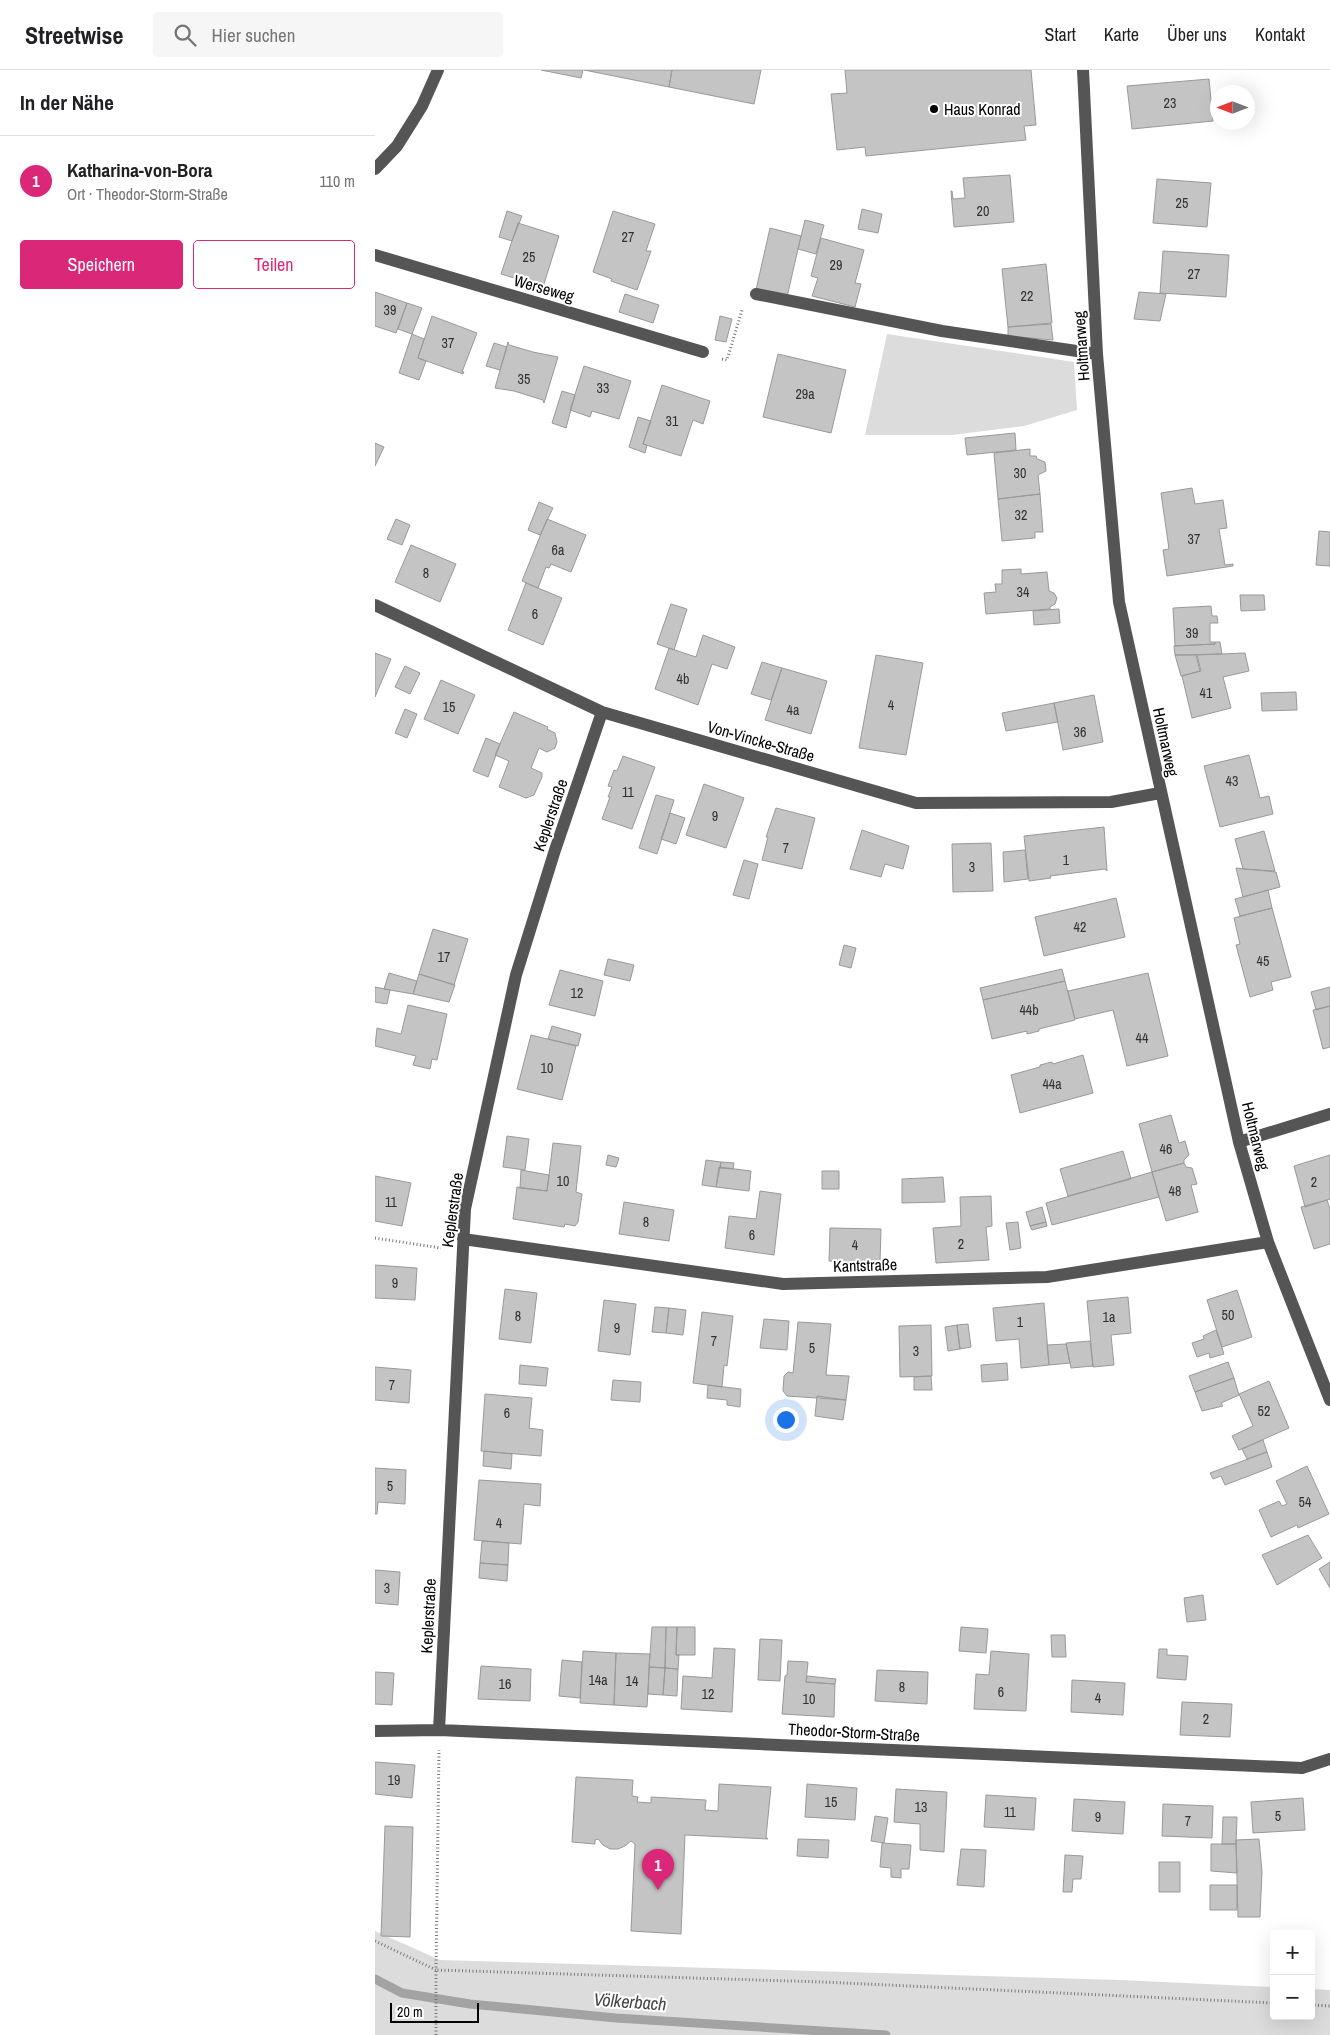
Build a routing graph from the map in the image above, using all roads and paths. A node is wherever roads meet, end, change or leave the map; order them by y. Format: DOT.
graph roads {
  1 [pos="438,70"];
  2 [pos="1083,70"];
  3 [pos="375,169"];
  4 [pos="375,255"];
  5 [pos="755,294"];
  6 [pos="703,352"];
  7 [pos="1097,354"];
  8 [pos="375,605"];
  9 [pos="602,712"];
  10 [pos="1160,793"];
  11 [pos="1330,1114"];
  12 [pos="1239,1142"];
  13 [pos="375,1238"];
  14 [pos="1268,1242"];
  15 [pos="463,1245"];
  16 [pos="1330,1400"];
  17 [pos="439,1730"];
  18 [pos="375,1731"];
  19 [pos="1330,1759"];
  20 [pos="375,1941"];
  21 [pos="436,1970"];
  22 [pos="1270,2003"];
  23 [pos="1315,2005"];
  24 [pos="1330,2006"];
  25 [pos="436,2035"];
  1 -- 3 [label="street"];
  2 -- 7 [label="street, Holtmarweg"];
  4 -- 6 [label="street, Werseweg"];
  5 -- 6 [label="path"];
  5 -- 7 [label="street"];
  7 -- 10 [label="street, Holtmarweg"];
  8 -- 9 [label="street, Von-Vincke-Straße"];
  9 -- 10 [label="street, Von-Vincke-Straße"];
  9 -- 15 [label="street, Keplerstraße"];
  10 -- 12 [label="street, Holtmarweg"];
  11 -- 12 [label="street"];
  12 -- 14 [label="street, Holtmarweg"];
  13 -- 15 [label="path"];
  14 -- 15 [label="street, Kantstraße"];
  14 -- 16 [label="street, Holtmarweg"];
  15 -- 17 [label="street, Keplerstraße"];
  17 -- 18 [label="street, Theodor-Storm-Straße"];
  17 -- 19 [label="street, Theodor-Storm-Straße"];
  17 -- 21 [label="path"];
  20 -- 21 [label="path"];
  21 -- 22 [label="path"];
  21 -- 25 [label="path"];
  23 -- 24 [label="path"];
}
